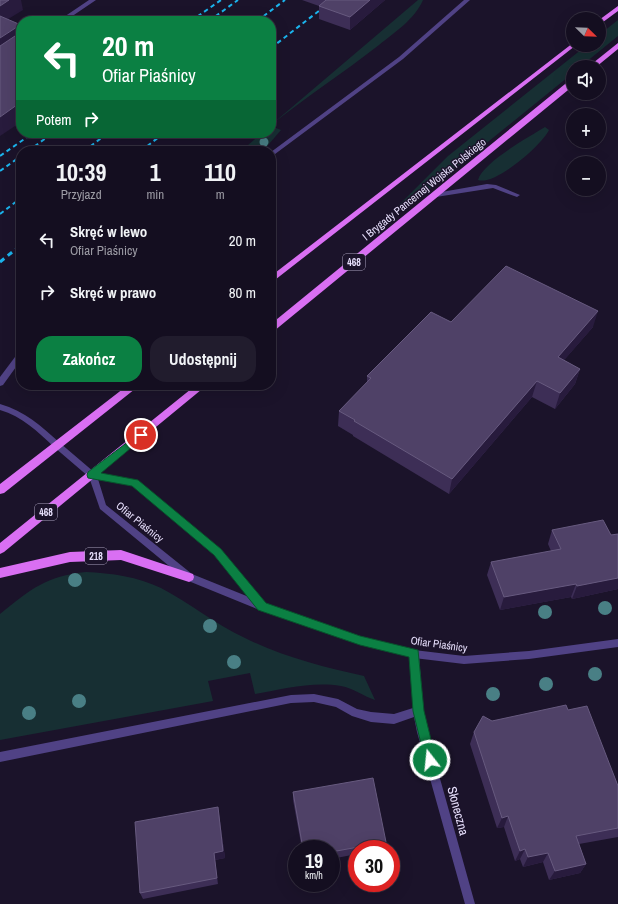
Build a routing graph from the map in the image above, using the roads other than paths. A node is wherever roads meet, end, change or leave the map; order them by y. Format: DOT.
graph roads {
  1 [pos="93,0"];
  2 [pos="467,0"];
  3 [pos="618,8"];
  4 [pos="69,16"];
  5 [pos="606,17"];
  6 [pos="618,45"];
  7 [pos="566,50"];
  8 [pos="600,60"];
  9 [pos="566,88"];
  10 [pos="276,151"];
  11 [pos="436,194"];
  12 [pos="517,195"];
  13 [pos="276,276"];
  14 [pos="276,325"];
  15 [pos="16,362"];
  16 [pos="0,383"];
  17 [pos="128,390"];
  18 [pos="196,390"];
  19 [pos="0,408"];
  20 [pos="57,445"];
  21 [pos="92,475"];
  22 [pos="0,490"];
  23 [pos="0,549"];
  24 [pos="0,572"];
  25 [pos="189,577"];
  26 [pos="262,607"];
  27 [pos="618,643"];
  28 [pos="414,654"];
  29 [pos="418,711"];
  30 [pos="0,757"];
  31 [pos="470,904"];
  1 -- 4 [label="street"];
  2 -- 10 [label="street"];
  3 -- 5 [label="main road"];
  6 -- 8 [label="main road"];
  7 -- 13 [label="main road, I Brygady Pancernej Wojska Polskiego"];
  9 -- 11 [label="main road, I Brygady Pancernej Wojska Polskiego / 468"];
  11 -- 12 [label="street"];
  11 -- 14 [label="main road, I Brygady Pancernej Wojska Polskiego / 468"];
  15 -- 16 [label="street"];
  17 -- 20 [label="main road"];
  18 -- 21 [label="main road, 468"];
  19 -- 20 [label="street"];
  20 -- 21 [label="street"];
  20 -- 22 [label="main road"];
  21 -- 23 [label="main road, 468"];
  21 -- 25 [label="street, Ofiar Piaśnicy / 218"];
  21 -- 26 [label="street"];
  24 -- 25 [label="main road, 218"];
  25 -- 26 [label="street, Ofiar Piaśnicy / 218"];
  26 -- 28 [label="street, Ofiar Piaśnicy / 218"];
  27 -- 28 [label="street, Ofiar Piaśnicy / 218"];
  28 -- 29 [label="street, Słoneczna"];
  29 -- 30 [label="street"];
  29 -- 31 [label="street, Słoneczna"];
}
